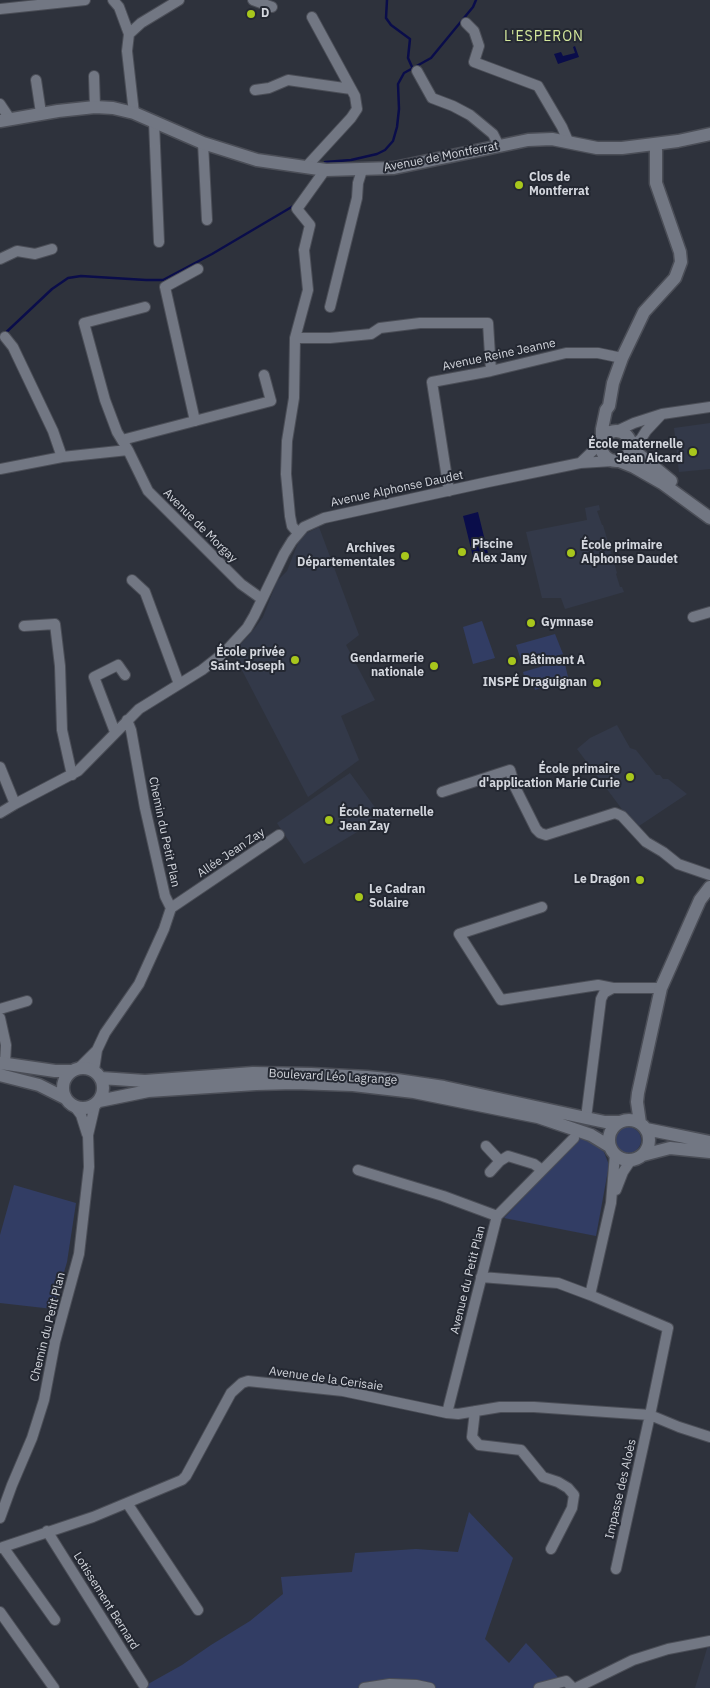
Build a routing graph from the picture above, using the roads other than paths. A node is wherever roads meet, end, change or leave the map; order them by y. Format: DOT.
graph roads {
  1 [pos="85,0"];
  2 [pos="113,0"];
  3 [pos="179,0"];
  4 [pos="253,0"];
  5 [pos="272,7"];
  6 [pos="0,9"];
  7 [pos="312,17"];
  8 [pos="466,23"];
  9 [pos="130,34"];
  10 [pos="417,72"];
  11 [pos="94,76"];
  12 [pos="36,80"];
  13 [pos="351,89"];
  14 [pos="255,90"];
  15 [pos="0,104"];
  16 [pos="95,107"];
  17 [pos="41,113"];
  18 [pos="134,113"];
  19 [pos="5,120"];
  20 [pos="154,122"];
  21 [pos="710,134"];
  22 [pos="568,141"];
  23 [pos="203,143"];
  24 [pos="656,144"];
  25 [pos="499,146"];
  26 [pos="318,169"];
  27 [pos="362,170"];
  28 [pos="207,220"];
  29 [pos="159,242"];
  30 [pos="52,249"];
  31 [pos="0,259"];
  32 [pos="198,269"];
  33 [pos="145,307"];
  34 [pos="330,307"];
  35 [pos="5,338"];
  36 [pos="295,338"];
  37 [pos="622,358"];
  38 [pos="491,371"];
  39 [pos="264,375"];
  40 [pos="609,406"];
  41 [pos="710,407"];
  42 [pos="662,414"];
  43 [pos="195,421"];
  44 [pos="619,430"];
  45 [pos="122,440"];
  46 [pos="602,441"];
  47 [pos="635,444"];
  48 [pos="128,450"];
  49 [pos="62,457"];
  50 [pos="616,461"];
  51 [pos="580,463"];
  52 [pos="0,469"];
  53 [pos="448,491"];
  54 [pos="710,508"];
  55 [pos="710,518"];
  56 [pos="298,533"];
  57 [pos="132,580"];
  58 [pos="262,599"];
  59 [pos="710,612"];
  60 [pos="693,617"];
  61 [pos="24,626"];
  62 [pos="125,674"];
  63 [pos="179,684"];
  64 [pos="127,720"];
  65 [pos="115,732"];
  66 [pos="0,767"];
  67 [pos="72,775"];
  68 [pos="442,792"];
  69 [pos="15,804"];
  70 [pos="0,813"];
  71 [pos="280,835"];
  72 [pos="710,875"];
  73 [pos="710,887"];
  74 [pos="542,907"];
  75 [pos="171,908"];
  76 [pos="613,988"];
  77 [pos="661,988"];
  78 [pos="27,1001"];
  79 [pos="0,1009"];
  80 [pos="0,1018"];
  81 [pos="96,1050"];
  82 [pos="2,1067"];
  83 [pos="76,1069"];
  84 [pos="98,1074"];
  85 [pos="638,1093"];
  86 [pos="65,1098"];
  87 [pos="97,1103"];
  88 [pos="76,1107"];
  89 [pos="586,1118"];
  90 [pos="621,1122"];
  91 [pos="643,1126"];
  92 [pos="88,1135"];
  93 [pos="574,1138"];
  94 [pos="710,1142"];
  95 [pos="486,1146"];
  96 [pos="612,1150"];
  97 [pos="710,1152"];
  98 [pos="637,1157"];
  99 [pos="500,1161"];
  100 [pos="358,1170"];
  101 [pos="542,1170"];
  102 [pos="490,1172"];
  103 [pos="611,1203"];
  104 [pos="497,1216"];
  105 [pos="482,1277"];
  106 [pos="590,1295"];
  107 [pos="475,1411"];
  108 [pos="447,1413"];
  109 [pos="650,1415"];
  110 [pos="710,1438"];
  111 [pos="127,1503"];
  112 [pos="0,1518"];
  113 [pos="47,1531"];
  114 [pos="1,1547"];
  115 [pos="551,1549"];
  116 [pos="616,1569"];
  117 [pos="198,1610"];
  118 [pos="0,1612"];
  119 [pos="55,1620"];
  120 [pos="710,1641"];
  121 [pos="143,1684"];
  122 [pos="54,1688"];
  123 [pos="364,1688"];
  124 [pos="430,1688"];
  125 [pos="539,1688"];
  126 [pos="574,1688"];
  1 -- 6 [label="street"];
  2 -- 9 [label="street"];
  3 -- 9 [label="street"];
  4 -- 5 [label="street"];
  7 -- 13 [label="street"];
  8 -- 22 [label="street"];
  9 -- 18 [label="street"];
  10 -- 25 [label="street"];
  11 -- 16 [label="street"];
  12 -- 17 [label="street"];
  13 -- 14 [label="street"];
  13 -- 26 [label="street"];
  15 -- 19 [label="street"];
  16 -- 17 [label="street, Avenue de Montferrat"];
  16 -- 18 [label="street, Avenue de Montferrat"];
  17 -- 19 [label="street, Avenue de Montferrat"];
  18 -- 20 [label="street, Avenue de Montferrat"];
  20 -- 23 [label="street, Avenue de Montferrat"];
  20 -- 29 [label="street"];
  21 -- 24 [label="street, Avenue de Montferrat"];
  22 -- 24 [label="street, Avenue de Montferrat"];
  22 -- 25 [label="street, Avenue de Montferrat"];
  23 -- 26 [label="street, Avenue de Montferrat"];
  23 -- 28 [label="street"];
  24 -- 37 [label="street"];
  25 -- 27 [label="street, Avenue de Montferrat"];
  26 -- 27 [label="street, Avenue de Montferrat"];
  26 -- 36 [label="street"];
  27 -- 34 [label="street"];
  30 -- 31 [label="street"];
  32 -- 43 [label="street"];
  33 -- 45 [label="street, Avenue de Morgay"];
  35 -- 49 [label="street"];
  36 -- 38 [label="street"];
  36 -- 56 [label="street"];
  37 -- 38 [label="street, Avenue Reine Jeanne"];
  37 -- 40 [label="street"];
  38 -- 53 [label="street, Avenue Reine Jeanne"];
  39 -- 43 [label="street"];
  40 -- 44 [label="street"];
  40 -- 46 [label="street"];
  41 -- 42 [label="street"];
  42 -- 44 [label="street"];
  42 -- 47 [label="street"];
  43 -- 45 [label="street"];
  44 -- 46 [label="street"];
  44 -- 47 [label="street"];
  45 -- 48 [label="street, Avenue de Morgay"];
  46 -- 50 [label="street"];
  46 -- 51 [label="street"];
  47 -- 50 [label="street"];
  47 -- 54 [label="street"];
  48 -- 49 [label="street"];
  48 -- 58 [label="street, Avenue de Morgay"];
  49 -- 52 [label="street"];
  50 -- 51 [label="street, Avenue Alphonse Daudet"];
  50 -- 55 [label="street"];
  51 -- 53 [label="street, Avenue Alphonse Daudet"];
  53 -- 56 [label="street, Avenue Alphonse Daudet"];
  56 -- 58 [label="street, Avenue Alphonse Daudet"];
  57 -- 63 [label="street"];
  58 -- 63 [label="street, Avenue Alphonse Daudet"];
  59 -- 60 [label="street"];
  61 -- 67 [label="street"];
  62 -- 65 [label="street"];
  63 -- 64 [label="street, Avenue Alphonse Daudet"];
  64 -- 65 [label="street, Avenue Alphonse Daudet"];
  64 -- 75 [label="street, Chemin du Petit Plan"];
  65 -- 67 [label="street, Avenue Alphonse Daudet"];
  66 -- 69 [label="street"];
  67 -- 69 [label="street, Avenue Alphonse Daudet"];
  68 -- 72 [label="street"];
  69 -- 70 [label="street, Avenue Alphonse Daudet"];
  71 -- 75 [label="street, Allée Jean Zay"];
  73 -- 77 [label="street"];
  74 -- 76 [label="street"];
  75 -- 81 [label="street"];
  76 -- 77 [label="street"];
  76 -- 89 [label="street"];
  77 -- 85 [label="street"];
  78 -- 79 [label="street"];
  80 -- 82 [label="street"];
  81 -- 83 [label="street"];
  81 -- 84 [label="street"];
  82 -- 83 [label="street"];
  82 -- 86 [label="street"];
  83 -- 84 [label="street"];
  83 -- 86 [label="street"];
  84 -- 87 [label="street"];
  84 -- 89 [label="street, Boulevard Léo Lagrange"];
  85 -- 90 [label="street"];
  85 -- 91 [label="street"];
  86 -- 88 [label="street"];
  87 -- 88 [label="street"];
  87 -- 92 [label="street, Chemin du Petit Plan"];
  87 -- 96 [label="street, Boulevard Léo Lagrange"];
  88 -- 92 [label="street, Chemin du Petit Plan"];
  89 -- 90 [label="street, Boulevard Léo Lagrange"];
  90 -- 91 [label="street"];
  90 -- 96 [label="street"];
  91 -- 94 [label="street"];
  91 -- 98 [label="street"];
  92 -- 112 [label="street, Chemin du Petit Plan"];
  93 -- 101 [label="street, Avenue du Petit Plan"];
  95 -- 99 [label="street"];
  96 -- 98 [label="street"];
  96 -- 103 [label="street"];
  97 -- 98 [label="street"];
  98 -- 103 [label="street"];
  99 -- 101 [label="street"];
  99 -- 102 [label="street"];
  100 -- 104 [label="street"];
  101 -- 104 [label="street, Avenue du Petit Plan"];
  103 -- 106 [label="street"];
  104 -- 105 [label="street, Avenue du Petit Plan"];
  105 -- 106 [label="street"];
  105 -- 108 [label="street, Avenue du Petit Plan"];
  106 -- 109 [label="street, Impasse des Aloès"];
  107 -- 108 [label="street, Avenue de la Cerisaie"];
  107 -- 109 [label="street, Avenue de la Cerisaie"];
  107 -- 115 [label="street"];
  108 -- 111 [label="street, Avenue de la Cerisaie"];
  109 -- 110 [label="street, Avenue de la Cerisaie"];
  109 -- 116 [label="street, Impasse des Aloès"];
  111 -- 113 [label="street, Avenue de la Cerisaie"];
  111 -- 117 [label="street"];
  113 -- 114 [label="street, Avenue de la Cerisaie"];
  113 -- 121 [label="street, Lotissement Bernard"];
  114 -- 119 [label="street"];
  118 -- 122 [label="street"];
  120 -- 126 [label="street"];
  123 -- 124 [label="street"];
  125 -- 126 [label="street"];
}
